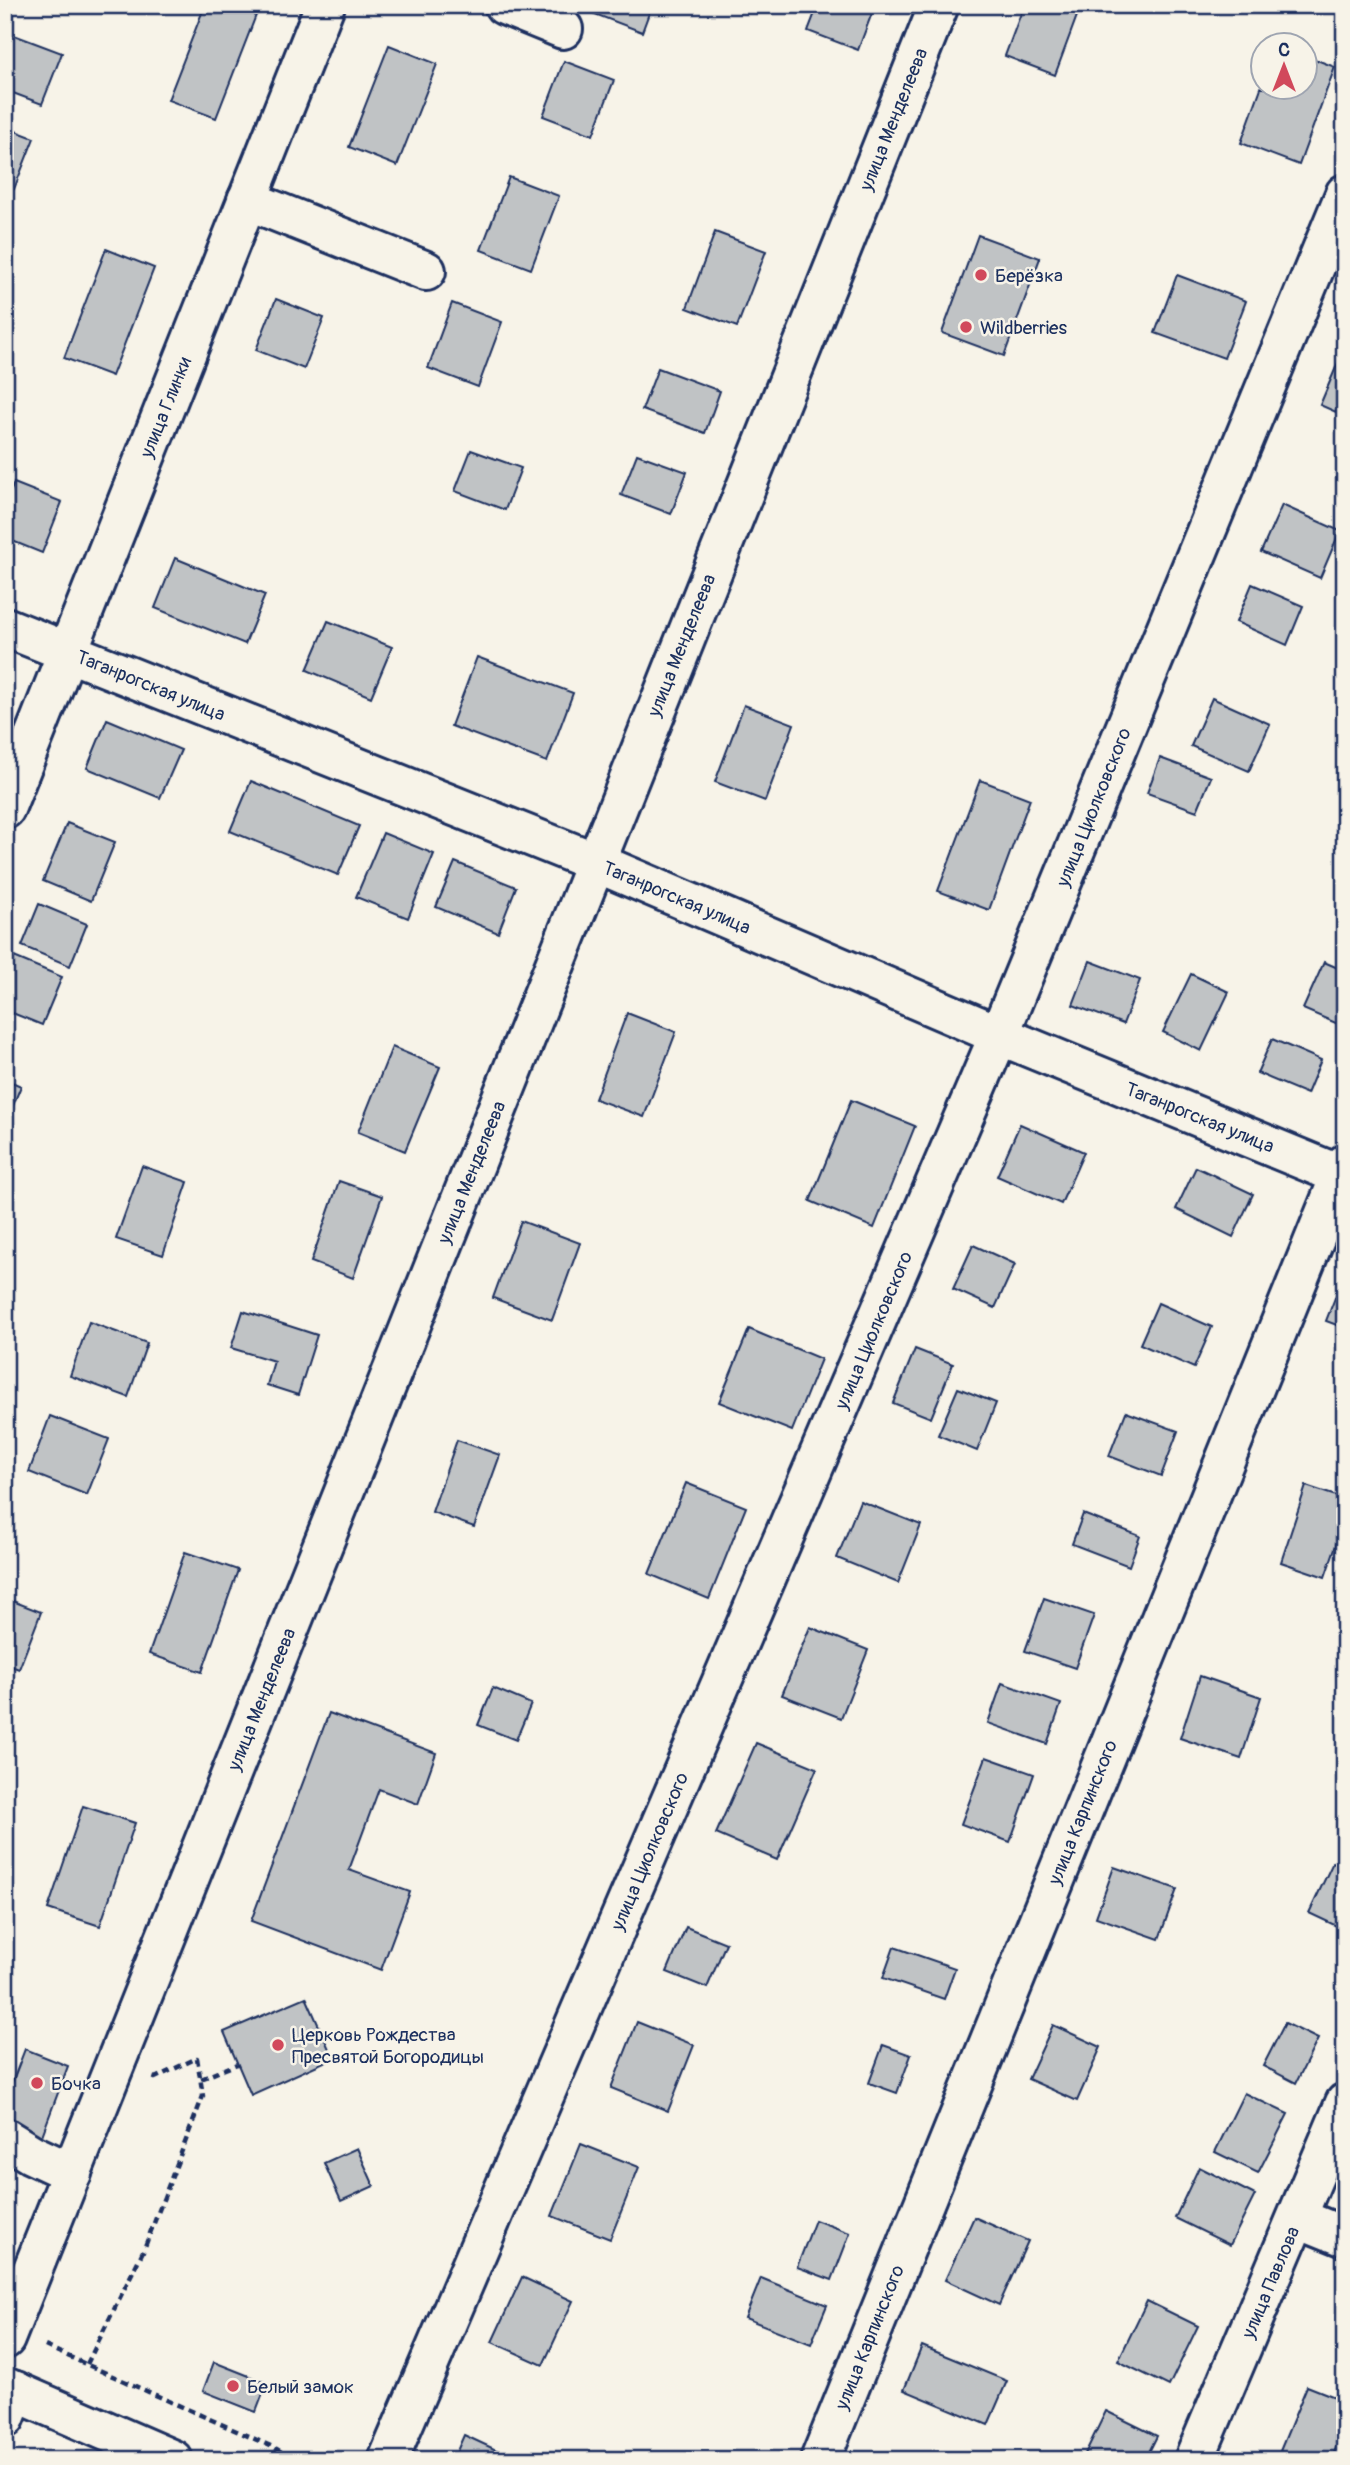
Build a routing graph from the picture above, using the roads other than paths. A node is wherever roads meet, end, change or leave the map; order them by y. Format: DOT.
graph roads {
  1 [pos="325,5"];
  2 [pos="504,5"];
  3 [pos="939,5"];
  4 [pos="563,29"];
  5 [pos="1345,194"];
  6 [pos="247,200"];
  7 [pos="426,271"];
  8 [pos="5,627"];
  9 [pos="67,652"];
  10 [pos="5,809"];
  11 [pos="594,862"];
  12 [pos="999,1035"];
  13 [pos="1343,1172"];
  14 [pos="1345,2103"];
  15 [pos="5,2138"];
  16 [pos="72,2173"];
  17 [pos="1298,2218"];
  18 [pos="1345,2237"];
  19 [pos="5,2339"];
  20 [pos="9,2399"];
  21 [pos="173,2460"];
  22 [pos="388,2460"];
  23 [pos="820,2460"];
  24 [pos="1194,2460"];
  1 -- 6 [label="street, улица Глинки"];
  2 -- 4 [label="street"];
  3 -- 11 [label="street, улица Менделеева"];
  5 -- 12 [label="street, улица Циолковского"];
  6 -- 7 [label="street"];
  6 -- 9 [label="street, улица Глинки"];
  8 -- 9 [label="street, Таганрогская улица"];
  9 -- 10 [label="street, улица Глинки"];
  9 -- 11 [label="street, Таганрогская улица"];
  11 -- 12 [label="street, Таганрогская улица"];
  11 -- 16 [label="street, улица Менделеева"];
  12 -- 13 [label="street, Таганрогская улица"];
  12 -- 22 [label="street, улица Циолковского"];
  13 -- 23 [label="street, улица Карпинского"];
  14 -- 17 [label="street, улица Павлова"];
  15 -- 16 [label="street"];
  16 -- 19 [label="street, улица Менделеева"];
  17 -- 18 [label="street"];
  17 -- 24 [label="street, улица Павлова"];
  20 -- 21 [label="street"];
}
